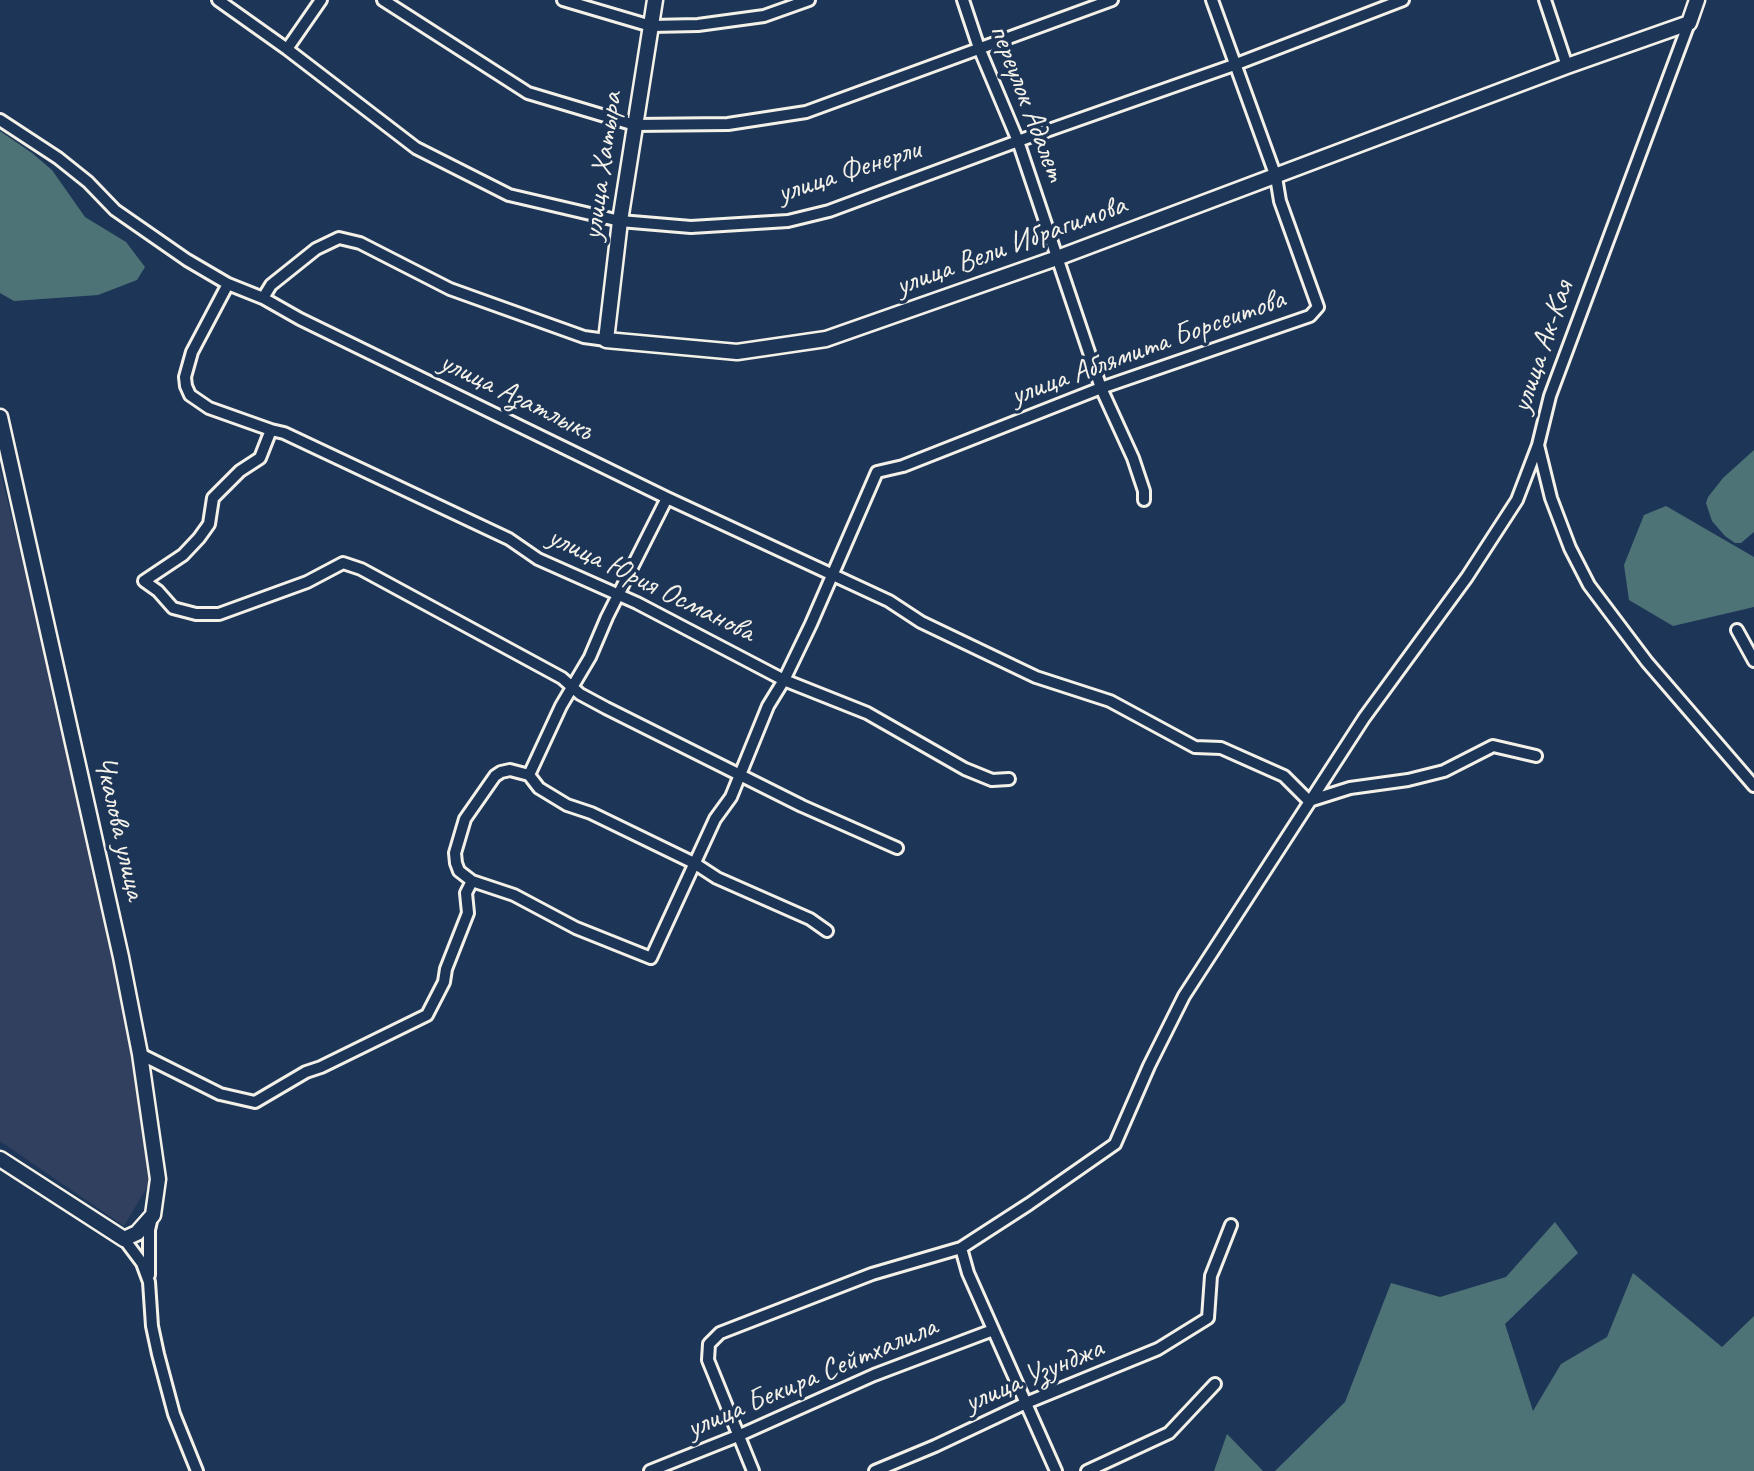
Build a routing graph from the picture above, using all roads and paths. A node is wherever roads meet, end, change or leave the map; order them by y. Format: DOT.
graph roads {
  1 [pos="218,0"];
  2 [pos="321,0"];
  3 [pos="383,0"];
  4 [pos="563,0"];
  5 [pos="655,0"];
  6 [pos="809,0"];
  7 [pos="963,0"];
  8 [pos="1112,0"];
  9 [pos="1212,0"];
  10 [pos="1403,0"];
  11 [pos="1545,0"];
  12 [pos="1697,0"];
  13 [pos="1689,23"];
  14 [pos="651,26"];
  15 [pos="979,48"];
  16 [pos="287,49"];
  17 [pos="1234,65"];
  18 [pos="1567,66"];
  19 [pos="0,120"];
  20 [pos="635,125"];
  21 [pos="1018,141"];
  22 [pos="1276,177"];
  23 [pos="620,221"];
  24 [pos="1058,258"];
  25 [pos="228,284"];
  26 [pos="263,298"];
  27 [pos="606,340"];
  28 [pos="1101,387"];
  29 [pos="0,417"];
  30 [pos="271,430"];
  31 [pos="1538,446"];
  32 [pos="667,498"];
  33 [pos="1144,500"];
  34 [pos="832,576"];
  35 [pos="619,596"];
  36 [pos="1737,630"];
  37 [pos="1754,661"];
  38 [pos="784,680"];
  39 [pos="573,687"];
  40 [pos="1536,756"];
  41 [pos="740,773"];
  42 [pos="529,775"];
  43 [pos="1009,779"];
  44 [pos="1754,785"];
  45 [pos="1309,801"];
  46 [pos="897,848"];
  47 [pos="694,863"];
  48 [pos="472,881"];
  49 [pos="827,931"];
  50 [pos="140,1054"];
  51 [pos="0,1159"];
  52 [pos="153,1215"];
  53 [pos="1231,1226"];
  54 [pos="124,1239"];
  55 [pos="961,1248"];
  56 [pos="149,1282"];
  57 [pos="993,1330"];
  58 [pos="1215,1384"];
  59 [pos="1026,1403"];
  60 [pos="740,1435"];
  61 [pos="197,1471"];
  62 [pos="650,1471"];
  63 [pos="753,1471"];
  64 [pos="875,1471"];
  65 [pos="1056,1471"];
  66 [pos="1087,1471"];
  1 -- 16 [label="street, улица Фенерли"];
  2 -- 16 [label="street"];
  3 -- 20 [label="street"];
  4 -- 14 [label="street"];
  5 -- 14 [label="street, улица Хатыра"];
  6 -- 14 [label="street"];
  7 -- 15 [label="street, переулок Адалет"];
  8 -- 15 [label="street"];
  9 -- 17 [label="street"];
  10 -- 17 [label="street, улица Фенерли"];
  11 -- 18 [label="street"];
  12 -- 13 [label="street, улица Ак-Кая"];
  13 -- 18 [label="street, улица Вели Ибрагимова"];
  13 -- 31 [label="street, улица Ак-Кая"];
  14 -- 20 [label="street, улица Хатыра"];
  15 -- 20 [label="street"];
  15 -- 21 [label="street, переулок Адалет"];
  16 -- 23 [label="street, улица Фенерли"];
  17 -- 21 [label="street, улица Фенерли"];
  17 -- 22 [label="street"];
  18 -- 22 [label="street, улица Вели Ибрагимова"];
  19 -- 25 [label="street, улица Азатлыкъ"];
  20 -- 23 [label="street, улица Хатыра"];
  21 -- 23 [label="street, улица Фенерли"];
  21 -- 24 [label="street, переулок Адалет"];
  22 -- 24 [label="street, улица Вели Ибрагимова"];
  22 -- 28 [label="street, улица Аблямита Борсеитова"];
  23 -- 27 [label="street, улица Хатыра"];
  24 -- 27 [label="street, улица Вели Ибрагимова"];
  24 -- 28 [label="street, переулок Адалет"];
  25 -- 26 [label="street, улица Азатлыкъ"];
  25 -- 30 [label="street, улица Юрия Османова"];
  26 -- 27 [label="street, улица Вели Ибрагимова"];
  26 -- 32 [label="street, улица Азатлыкъ"];
  28 -- 33 [label="street, переулок Адалет"];
  28 -- 34 [label="street, улица Аблямита Борсеитова"];
  29 -- 50 [label="street, Чкалова улица"];
  30 -- 35 [label="street, улица Юрия Османова"];
  30 -- 39 [label="street"];
  31 -- 44 [label="street, улица Ак-Кая"];
  31 -- 45 [label="street"];
  32 -- 34 [label="street, улица Азатлыкъ"];
  32 -- 35 [label="street"];
  34 -- 38 [label="street"];
  34 -- 45 [label="street, улица Азатлыкъ"];
  35 -- 38 [label="street, улица Юрия Османова"];
  35 -- 39 [label="street"];
  36 -- 37 [label="street"];
  38 -- 41 [label="street"];
  38 -- 43 [label="street, улица Юрия Османова"];
  39 -- 41 [label="street"];
  39 -- 42 [label="street"];
  40 -- 45 [label="street"];
  41 -- 46 [label="street"];
  41 -- 47 [label="street"];
  42 -- 47 [label="street"];
  42 -- 48 [label="street"];
  45 -- 55 [label="street"];
  47 -- 48 [label="street"];
  47 -- 49 [label="street"];
  48 -- 50 [label="street"];
  50 -- 52 [label="street, Чкалова улица"];
  51 -- 54 [label="street"];
  52 -- 54 [label="street"];
  52 -- 56 [label="street"];
  53 -- 59 [label="street, улица Узунджа"];
  54 -- 56 [label="street"];
  55 -- 57 [label="street"];
  55 -- 60 [label="street"];
  56 -- 61 [label="street"];
  57 -- 59 [label="street"];
  57 -- 60 [label="street, улица Бекира Сейтхалила"];
  58 -- 66 [label="street"];
  59 -- 64 [label="street, улица Узунджа"];
  59 -- 65 [label="street"];
  60 -- 62 [label="street, улица Бекира Сейтхалила"];
  60 -- 63 [label="street"];
}
